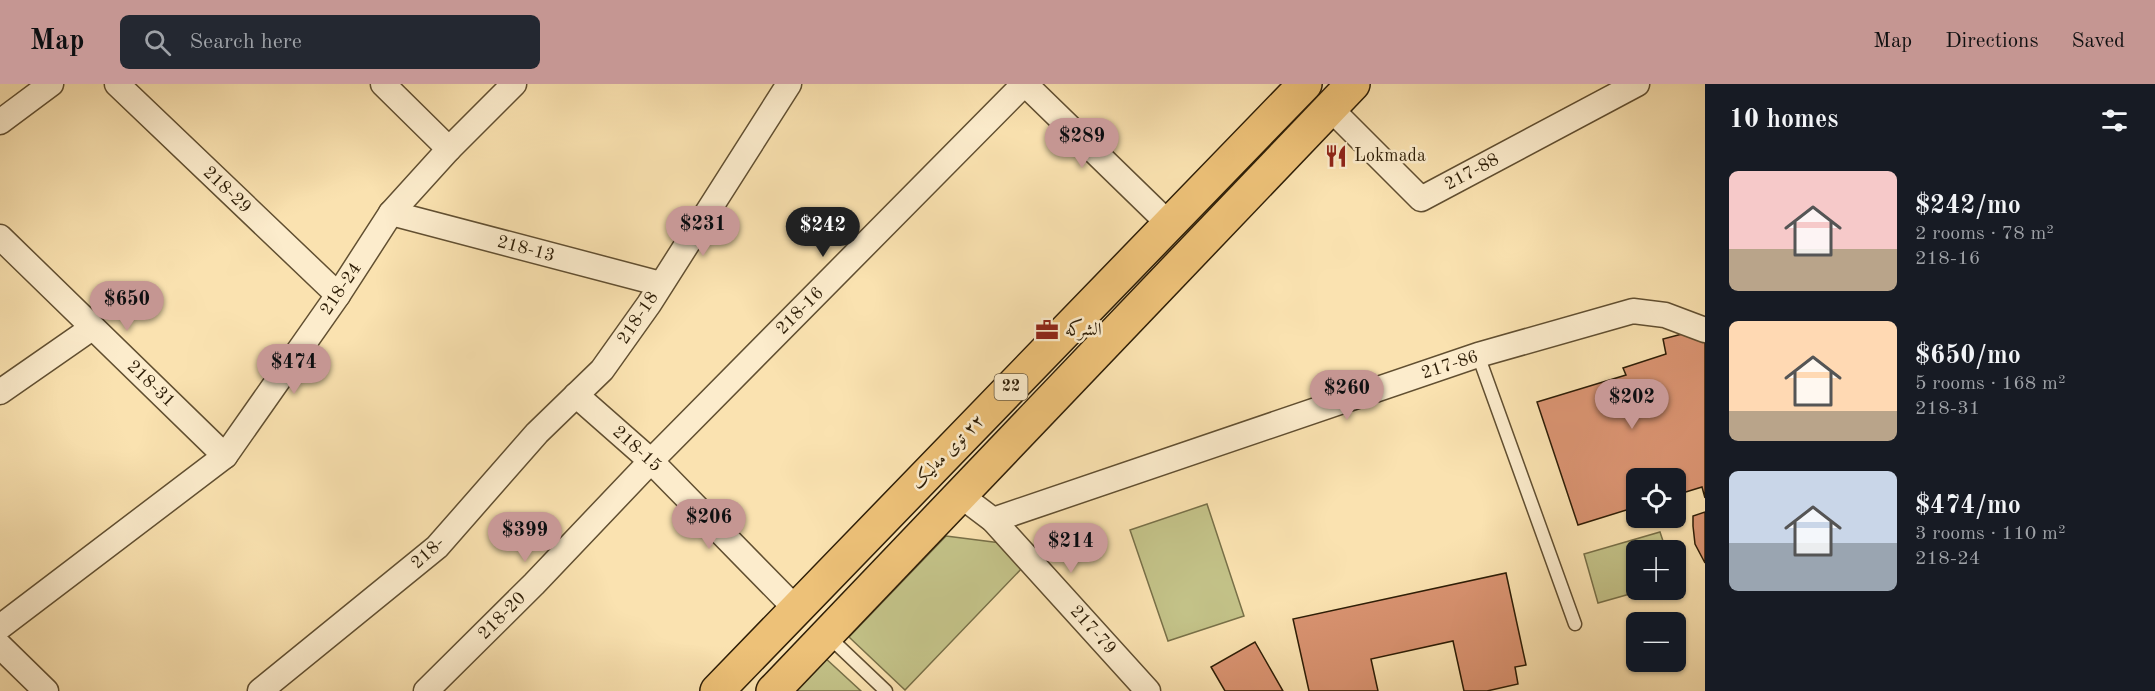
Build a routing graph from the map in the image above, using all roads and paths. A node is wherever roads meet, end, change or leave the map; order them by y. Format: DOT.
graph roads {
  1 [pos="51,84"];
  2 [pos="117,84"];
  3 [pos="383,84"];
  4 [pos="514,84"];
  5 [pos="789,84"];
  6 [pos="1025,84"];
  7 [pos="1305,84"];
  8 [pos="1353,84"];
  9 [pos="1637,84"];
  10 [pos="1330,108"];
  11 [pos="0,122"];
  12 [pos="449,148"];
  13 [pos="391,213"];
  14 [pos="1169,224"];
  15 [pos="0,237"];
  16 [pos="661,284"];
  17 [pos="338,296"];
  18 [pos="92,328"];
  19 [pos="1705,330"];
  20 [pos="1478,355"];
  21 [pos="0,392"];
  22 [pos="576,395"];
  23 [pos="225,456"];
  24 [pos="651,461"];
  25 [pos="960,495"];
  26 [pos="993,520"];
  27 [pos="796,609"];
  28 [pos="1575,624"];
  29 [pos="0,627"];
  30 [pos="827,635"];
  31 [pos="0,646"];
  32 [pos="46,691"];
  33 [pos="260,691"];
  34 [pos="426,691"];
  35 [pos="717,691"];
  36 [pos="773,691"];
  37 [pos="886,691"];
  38 [pos="1148,691"];
  1 -- 11 [label="street"];
  2 -- 17 [label="street, 218-29"];
  3 -- 12 [label="street"];
  4 -- 12 [label="street, 218-24"];
  5 -- 16 [label="street, 218-18"];
  6 -- 14 [label="street"];
  6 -- 24 [label="street, 218-16"];
  7 -- 14 [label="main road, ٢٢ توی مەلیک / 22"];
  8 -- 10 [label="main road, 22"];
  9 -- 10 [label="street, 217-88"];
  10 -- 25 [label="main road, 22"];
  12 -- 13 [label="street, 218-24"];
  13 -- 16 [label="street, 218-13"];
  13 -- 17 [label="street, 218-24"];
  14 -- 27 [label="main road, ٢٢ توی مەلیک / 22"];
  15 -- 18 [label="street, 218-31"];
  16 -- 22 [label="street, 218-18"];
  17 -- 23 [label="street, 218-24"];
  18 -- 21 [label="street"];
  18 -- 23 [label="street, 218-31"];
  19 -- 20 [label="street, 217-86"];
  20 -- 26 [label="street, 217-86"];
  20 -- 28 [label="lane"];
  22 -- 24 [label="street, 218-15"];
  22 -- 33 [label="street, 218-"];
  23 -- 29 [label="street, 218-24"];
  24 -- 27 [label="street, 218-15"];
  24 -- 34 [label="street, 218-20"];
  25 -- 26 [label="street, 217-79"];
  25 -- 30 [label="main road, 22"];
  26 -- 38 [label="street, 217-79"];
  27 -- 35 [label="main road, ٢٢ توی مەلیک / 22"];
  30 -- 36 [label="main road, 22"];
  30 -- 37 [label="lane"];
  31 -- 32 [label="street"];
}
